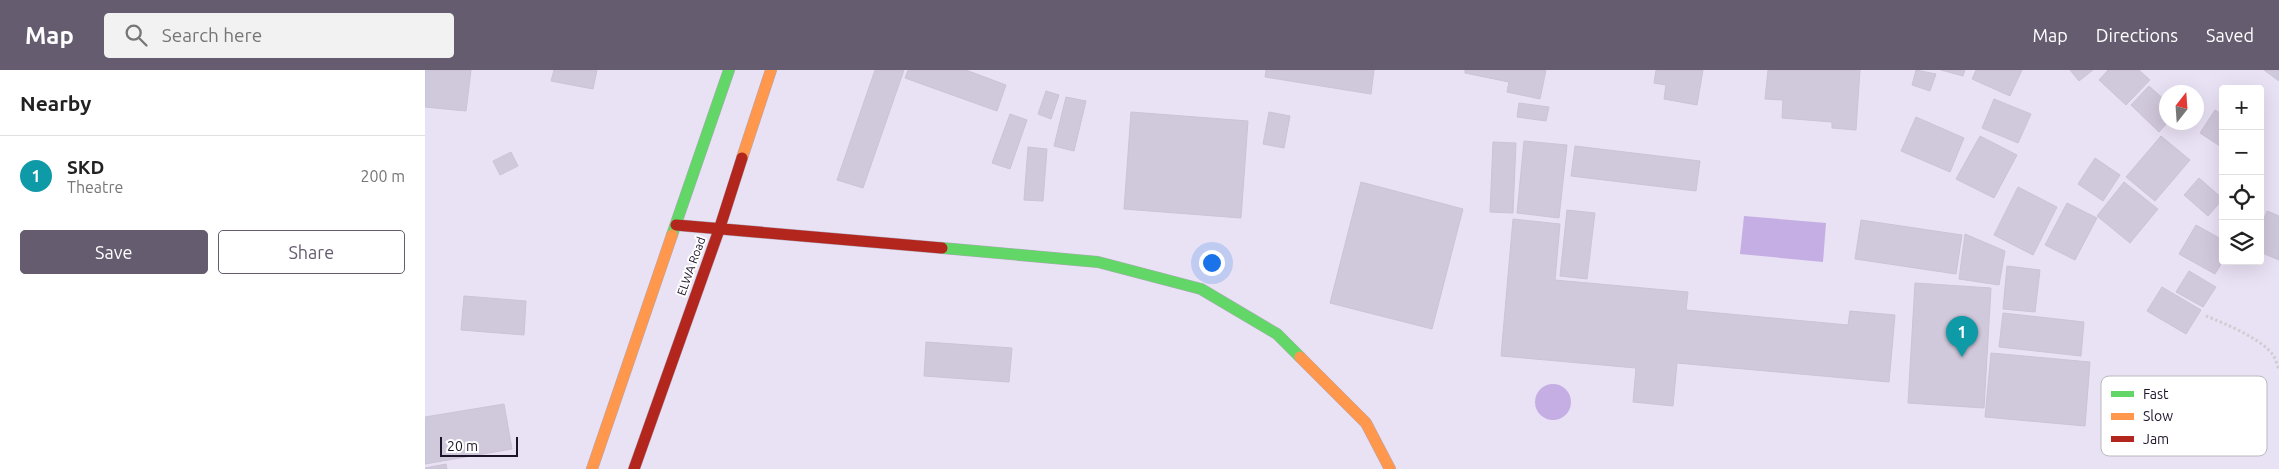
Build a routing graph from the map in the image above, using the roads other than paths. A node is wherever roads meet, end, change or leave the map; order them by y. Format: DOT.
graph roads {
  1 [pos="729,70"];
  2 [pos="771,70"];
  3 [pos="676,225"];
  4 [pos="719,230"];
  5 [pos="591,469"];
  6 [pos="634,469"];
  7 [pos="1390,469"];
  1 -- 3 [label="main road"];
  2 -- 4 [label="main road, ELWA Road"];
  3 -- 4 [label="main road"];
  3 -- 5 [label="main road"];
  4 -- 6 [label="main road, ELWA Road"];
  4 -- 7 [label="main road"];
}
